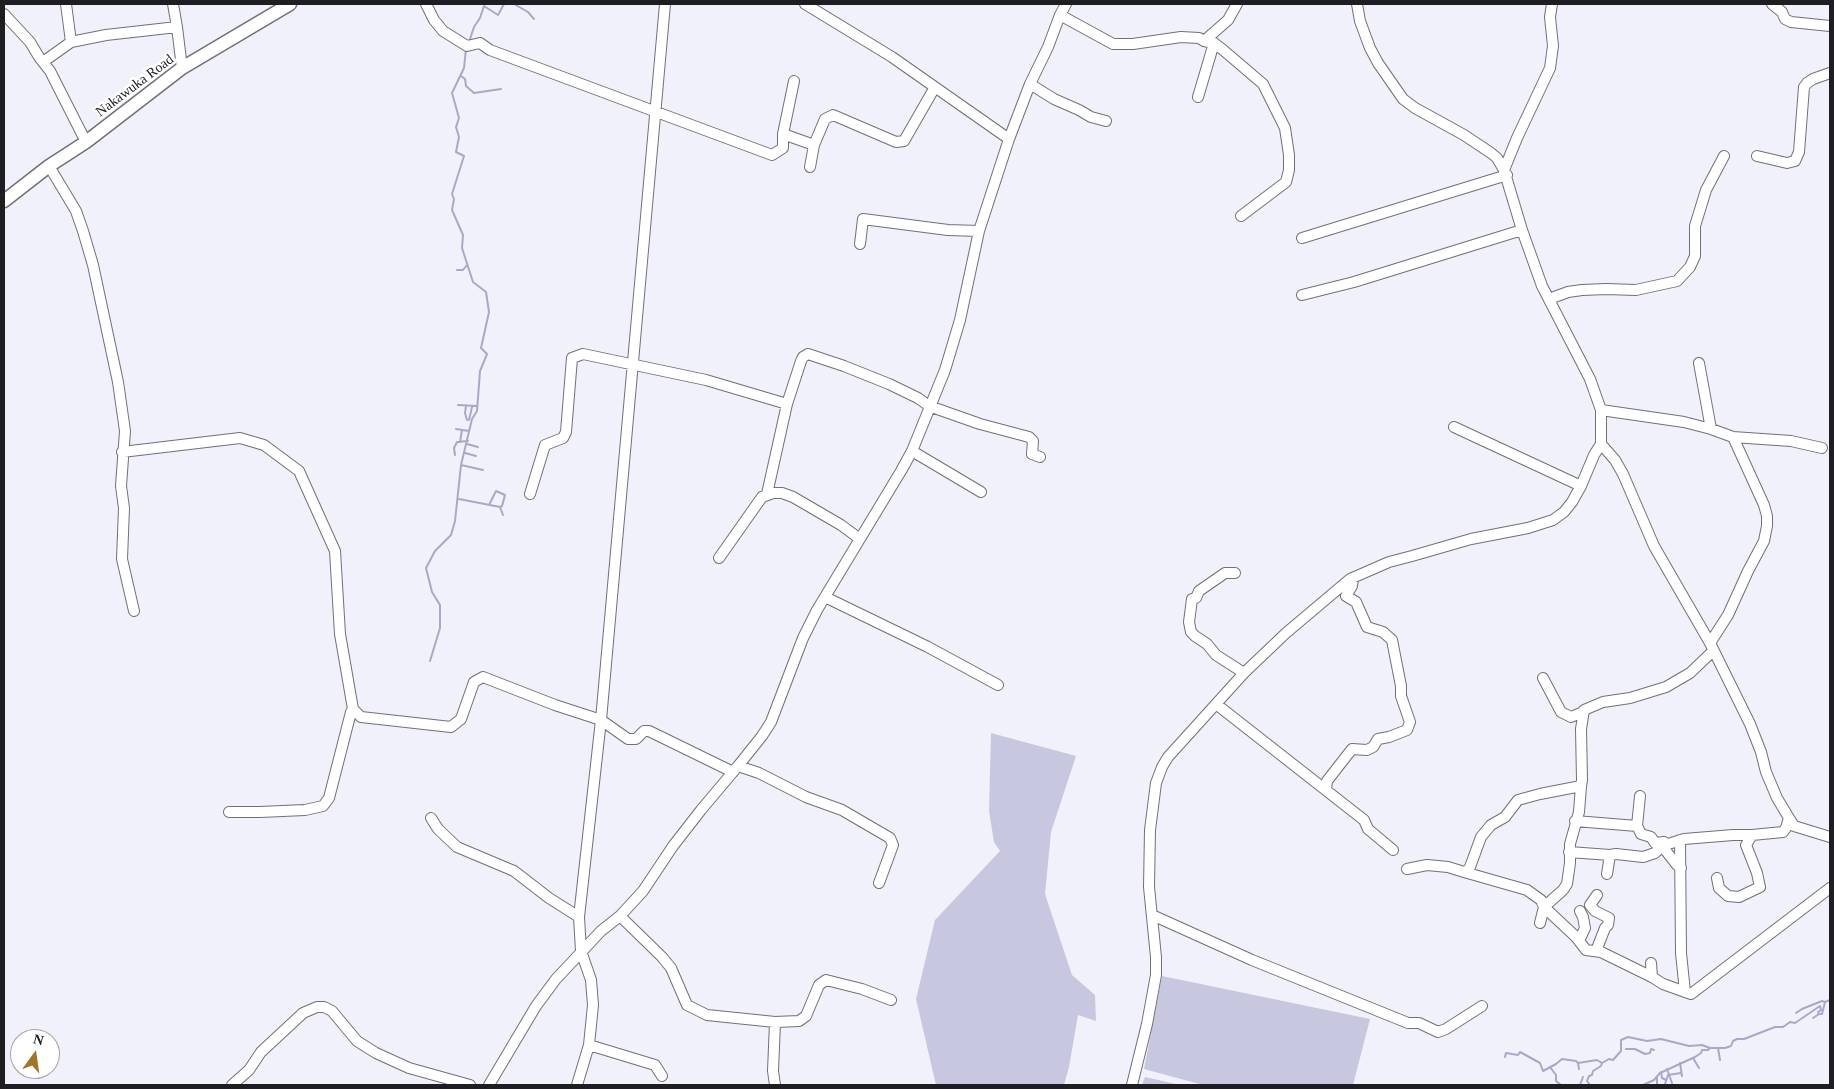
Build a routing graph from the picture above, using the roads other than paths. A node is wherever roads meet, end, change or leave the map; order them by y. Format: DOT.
graph roads {
  1 [pos="66,4"];
  2 [pos="173,4"];
  3 [pos="290,4"];
  4 [pos="426,4"];
  5 [pos="664,4"];
  6 [pos="805,4"];
  7 [pos="1066,4"];
  8 [pos="1357,4"];
  9 [pos="1552,4"];
  10 [pos="1772,4"];
  11 [pos="1232,7"];
  12 [pos="4,14"];
  13 [pos="1060,15"];
  14 [pos="1830,26"];
  15 [pos="178,27"];
  16 [pos="71,42"];
  17 [pos="1209,42"];
  18 [pos="43,62"];
  19 [pos="182,68"];
  20 [pos="1830,73"];
  21 [pos="794,81"];
  22 [pos="1030,84"];
  23 [pos="935,87"];
  24 [pos="1198,97"];
  25 [pos="654,112"];
  26 [pos="1106,121"];
  27 [pos="783,134"];
  28 [pos="1009,139"];
  29 [pos="86,142"];
  30 [pos="814,145"];
  31 [pos="1511,154"];
  32 [pos="1724,156"];
  33 [pos="1757,156"];
  34 [pos="1497,158"];
  35 [pos="48,166"];
  36 [pos="810,167"];
  37 [pos="1506,173"];
  38 [pos="4,201"];
  39 [pos="1241,216"];
  40 [pos="1522,230"];
  41 [pos="979,231"];
  42 [pos="1302,238"];
  43 [pos="860,244"];
  44 [pos="1302,295"];
  45 [pos="1550,299"];
  46 [pos="1699,363"];
  47 [pos="631,364"];
  48 [pos="787,404"];
  49 [pos="929,406"];
  50 [pos="1600,410"];
  51 [pos="1454,427"];
  52 [pos="1711,429"];
  53 [pos="1733,437"];
  54 [pos="1601,444"];
  55 [pos="1822,448"];
  56 [pos="912,450"];
  57 [pos="122,452"];
  58 [pos="1040,457"];
  59 [pos="1581,486"];
  60 [pos="981,492"];
  61 [pos="530,494"];
  62 [pos="767,494"];
  63 [pos="860,539"];
  64 [pos="719,558"];
  65 [pos="1235,573"];
  66 [pos="1353,578"];
  67 [pos="1339,588"];
  68 [pos="1346,596"];
  69 [pos="824,597"];
  70 [pos="134,612"];
  71 [pos="1711,648"];
  72 [pos="1244,673"];
  73 [pos="1542,678"];
  74 [pos="998,685"];
  75 [pos="1216,704"];
  76 [pos="353,709"];
  77 [pos="1583,712"];
  78 [pos="601,720"];
  79 [pos="736,769"];
  80 [pos="1580,786"];
  81 [pos="1326,789"];
  82 [pos="1640,796"];
  83 [pos="228,812"];
  84 [pos="431,818"];
  85 [pos="1789,818"];
  86 [pos="1575,821"];
  87 [pos="1637,826"];
  88 [pos="1752,836"];
  89 [pos="1830,837"];
  90 [pos="1680,840"];
  91 [pos="1663,845"];
  92 [pos="1393,850"];
  93 [pos="1570,852"];
  94 [pos="1610,855"];
  95 [pos="1681,868"];
  96 [pos="1408,870"];
  97 [pos="1464,872"];
  98 [pos="1607,874"];
  99 [pos="1717,878"];
  100 [pos="879,883"];
  101 [pos="1830,888"];
  102 [pos="1597,895"];
  103 [pos="1544,907"];
  104 [pos="1580,911"];
  105 [pos="1152,915"];
  106 [pos="620,916"];
  107 [pos="579,917"];
  108 [pos="1540,923"];
  109 [pos="1578,941"];
  110 [pos="1596,950"];
  111 [pos="581,951"];
  112 [pos="1651,963"];
  113 [pos="1652,977"];
  114 [pos="1685,992"];
  115 [pos="891,1000"];
  116 [pos="1482,1006"];
  117 [pos="775,1022"];
  118 [pos="589,1045"];
  119 [pos="662,1076"];
  120 [pos="232,1085"];
  121 [pos="470,1085"];
  122 [pos="489,1085"];
  123 [pos="577,1085"];
  124 [pos="775,1085"];
  125 [pos="1132,1085"];
  1 -- 16 [label="street"];
  2 -- 15 [label="street"];
  3 -- 19 [label="main road, Nakawuka Road"];
  4 -- 25 [label="street"];
  5 -- 25 [label="street"];
  6 -- 23 [label="street"];
  7 -- 13 [label="street"];
  8 -- 34 [label="street"];
  9 -- 31 [label="street"];
  10 -- 14 [label="street"];
  11 -- 17 [label="street"];
  12 -- 18 [label="street"];
  13 -- 17 [label="street"];
  13 -- 22 [label="street"];
  15 -- 16 [label="street"];
  15 -- 19 [label="street"];
  16 -- 18 [label="street"];
  17 -- 24 [label="street"];
  17 -- 39 [label="street"];
  18 -- 29 [label="street"];
  19 -- 29 [label="main road, Nakawuka Road"];
  20 -- 33 [label="street"];
  21 -- 27 [label="street"];
  22 -- 26 [label="street"];
  22 -- 28 [label="street"];
  23 -- 28 [label="street"];
  23 -- 30 [label="street"];
  25 -- 27 [label="street"];
  25 -- 47 [label="street"];
  27 -- 30 [label="street"];
  28 -- 41 [label="street"];
  29 -- 35 [label="main road, Nakawuka Road"];
  30 -- 36 [label="street"];
  31 -- 34 [label="street"];
  31 -- 37 [label="street"];
  32 -- 45 [label="street"];
  34 -- 37 [label="street"];
  35 -- 38 [label="main road, Nakawuka Road"];
  35 -- 57 [label="street"];
  37 -- 40 [label="street"];
  37 -- 42 [label="street"];
  40 -- 44 [label="street"];
  40 -- 45 [label="street"];
  41 -- 43 [label="street"];
  41 -- 49 [label="street"];
  45 -- 50 [label="street"];
  46 -- 52 [label="street"];
  47 -- 48 [label="street"];
  47 -- 61 [label="street"];
  47 -- 78 [label="street"];
  48 -- 49 [label="street"];
  48 -- 62 [label="street"];
  49 -- 56 [label="street"];
  49 -- 58 [label="street"];
  50 -- 52 [label="street"];
  50 -- 54 [label="street"];
  51 -- 59 [label="street"];
  52 -- 53 [label="street"];
  53 -- 55 [label="street"];
  53 -- 71 [label="street"];
  54 -- 59 [label="street"];
  54 -- 71 [label="street"];
  56 -- 60 [label="street"];
  56 -- 63 [label="street"];
  57 -- 70 [label="street"];
  57 -- 76 [label="street"];
  59 -- 66 [label="street"];
  62 -- 63 [label="street"];
  62 -- 64 [label="street"];
  63 -- 69 [label="street"];
  65 -- 72 [label="street"];
  66 -- 67 [label="street"];
  66 -- 68 [label="street"];
  67 -- 68 [label="street"];
  67 -- 72 [label="street"];
  68 -- 81 [label="street"];
  69 -- 74 [label="street"];
  69 -- 79 [label="street"];
  71 -- 77 [label="street"];
  71 -- 85 [label="street"];
  72 -- 75 [label="street"];
  73 -- 77 [label="street"];
  75 -- 81 [label="street"];
  75 -- 105 [label="street"];
  76 -- 78 [label="street"];
  76 -- 83 [label="street"];
  77 -- 80 [label="street"];
  78 -- 79 [label="street"];
  78 -- 107 [label="street"];
  79 -- 100 [label="street"];
  79 -- 106 [label="street"];
  80 -- 86 [label="street"];
  80 -- 97 [label="street"];
  81 -- 92 [label="street"];
  82 -- 87 [label="street"];
  84 -- 107 [label="street"];
  85 -- 88 [label="street"];
  85 -- 89 [label="street"];
  86 -- 87 [label="street"];
  86 -- 93 [label="street"];
  87 -- 91 [label="street"];
  88 -- 90 [label="street"];
  88 -- 99 [label="street"];
  90 -- 91 [label="street"];
  90 -- 95 [label="street"];
  91 -- 94 [label="street"];
  91 -- 95 [label="street"];
  93 -- 94 [label="street"];
  93 -- 103 [label="street"];
  94 -- 98 [label="street"];
  95 -- 114 [label="street"];
  96 -- 97 [label="street"];
  97 -- 103 [label="street"];
  101 -- 114 [label="street"];
  102 -- 110 [label="street"];
  103 -- 108 [label="street"];
  103 -- 109 [label="street"];
  104 -- 109 [label="street"];
  105 -- 116 [label="street"];
  105 -- 125 [label="street"];
  106 -- 111 [label="street"];
  106 -- 117 [label="street"];
  107 -- 111 [label="street"];
  109 -- 110 [label="street"];
  110 -- 113 [label="street"];
  111 -- 118 [label="street"];
  111 -- 122 [label="street"];
  112 -- 113 [label="street"];
  113 -- 114 [label="street"];
  115 -- 117 [label="street"];
  117 -- 124 [label="street"];
  118 -- 119 [label="street"];
  118 -- 123 [label="street"];
  120 -- 121 [label="street"];
}
